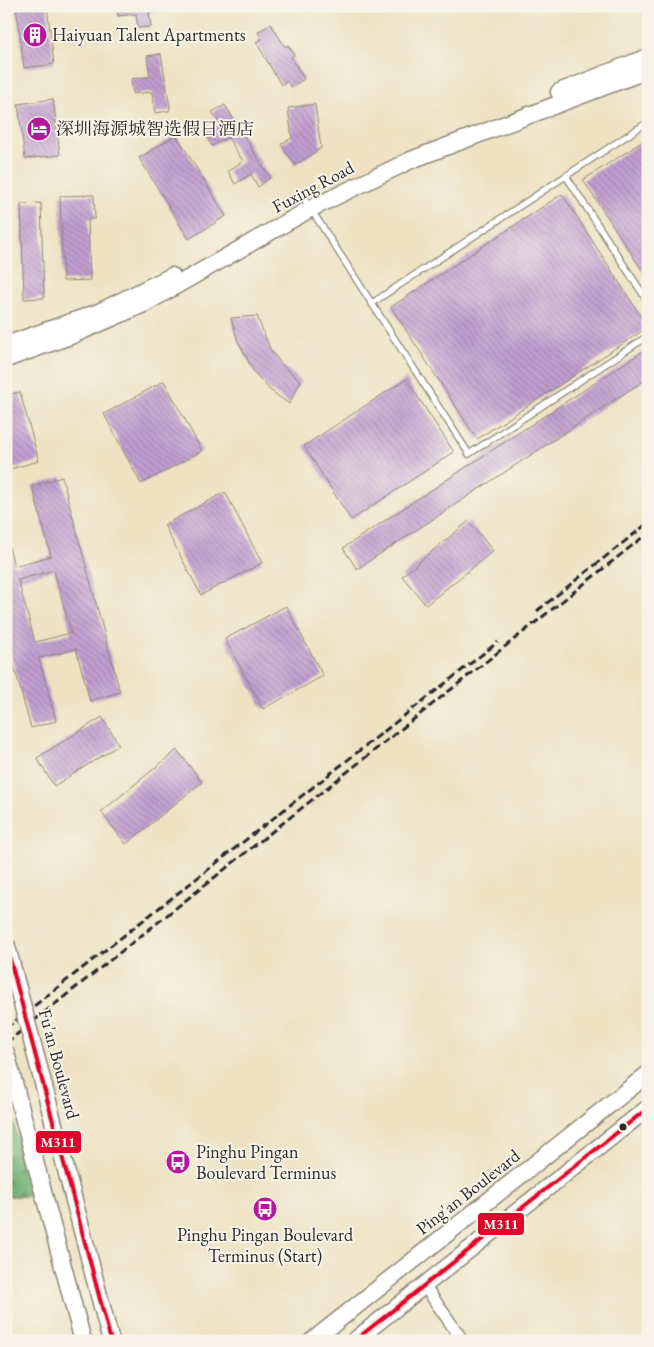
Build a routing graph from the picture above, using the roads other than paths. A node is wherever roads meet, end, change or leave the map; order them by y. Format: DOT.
graph roads {
  1 [pos="648,57"];
  2 [pos="648,70"];
  3 [pos="648,122"];
  4 [pos="566,176"];
  5 [pos="308,205"];
  6 [pos="648,302"];
  7 [pos="372,303"];
  8 [pos="648,336"];
  9 [pos="6,345"];
  10 [pos="6,359"];
  11 [pos="6,942"];
  12 [pos="6,1053"];
  13 [pos="648,1074"];
  14 [pos="648,1108"];
  15 [pos="424,1285"];
  16 [pos="83,1341"];
  17 [pos="112,1341"];
  18 [pos="312,1341"];
  19 [pos="354,1341"];
  20 [pos="463,1341"];
  1 -- 5 [label="street, Fuxing Road"];
  2 -- 5 [label="street, Fuxing Road"];
  3 -- 4 [label="lane"];
  4 -- 6 [label="lane"];
  4 -- 7 [label="lane"];
  5 -- 7 [label="lane"];
  5 -- 9 [label="street, Fuxing Road"];
  5 -- 10 [label="street, Fuxing Road"];
  7 -- 8 [label="lane"];
  11 -- 17 [label="street, Fu'an Boulevard, bridge"];
  12 -- 16 [label="street"];
  13 -- 18 [label="street, Ping'an Boulevard"];
  14 -- 15 [label="street"];
  15 -- 19 [label="street"];
  15 -- 20 [label="street"];
}
